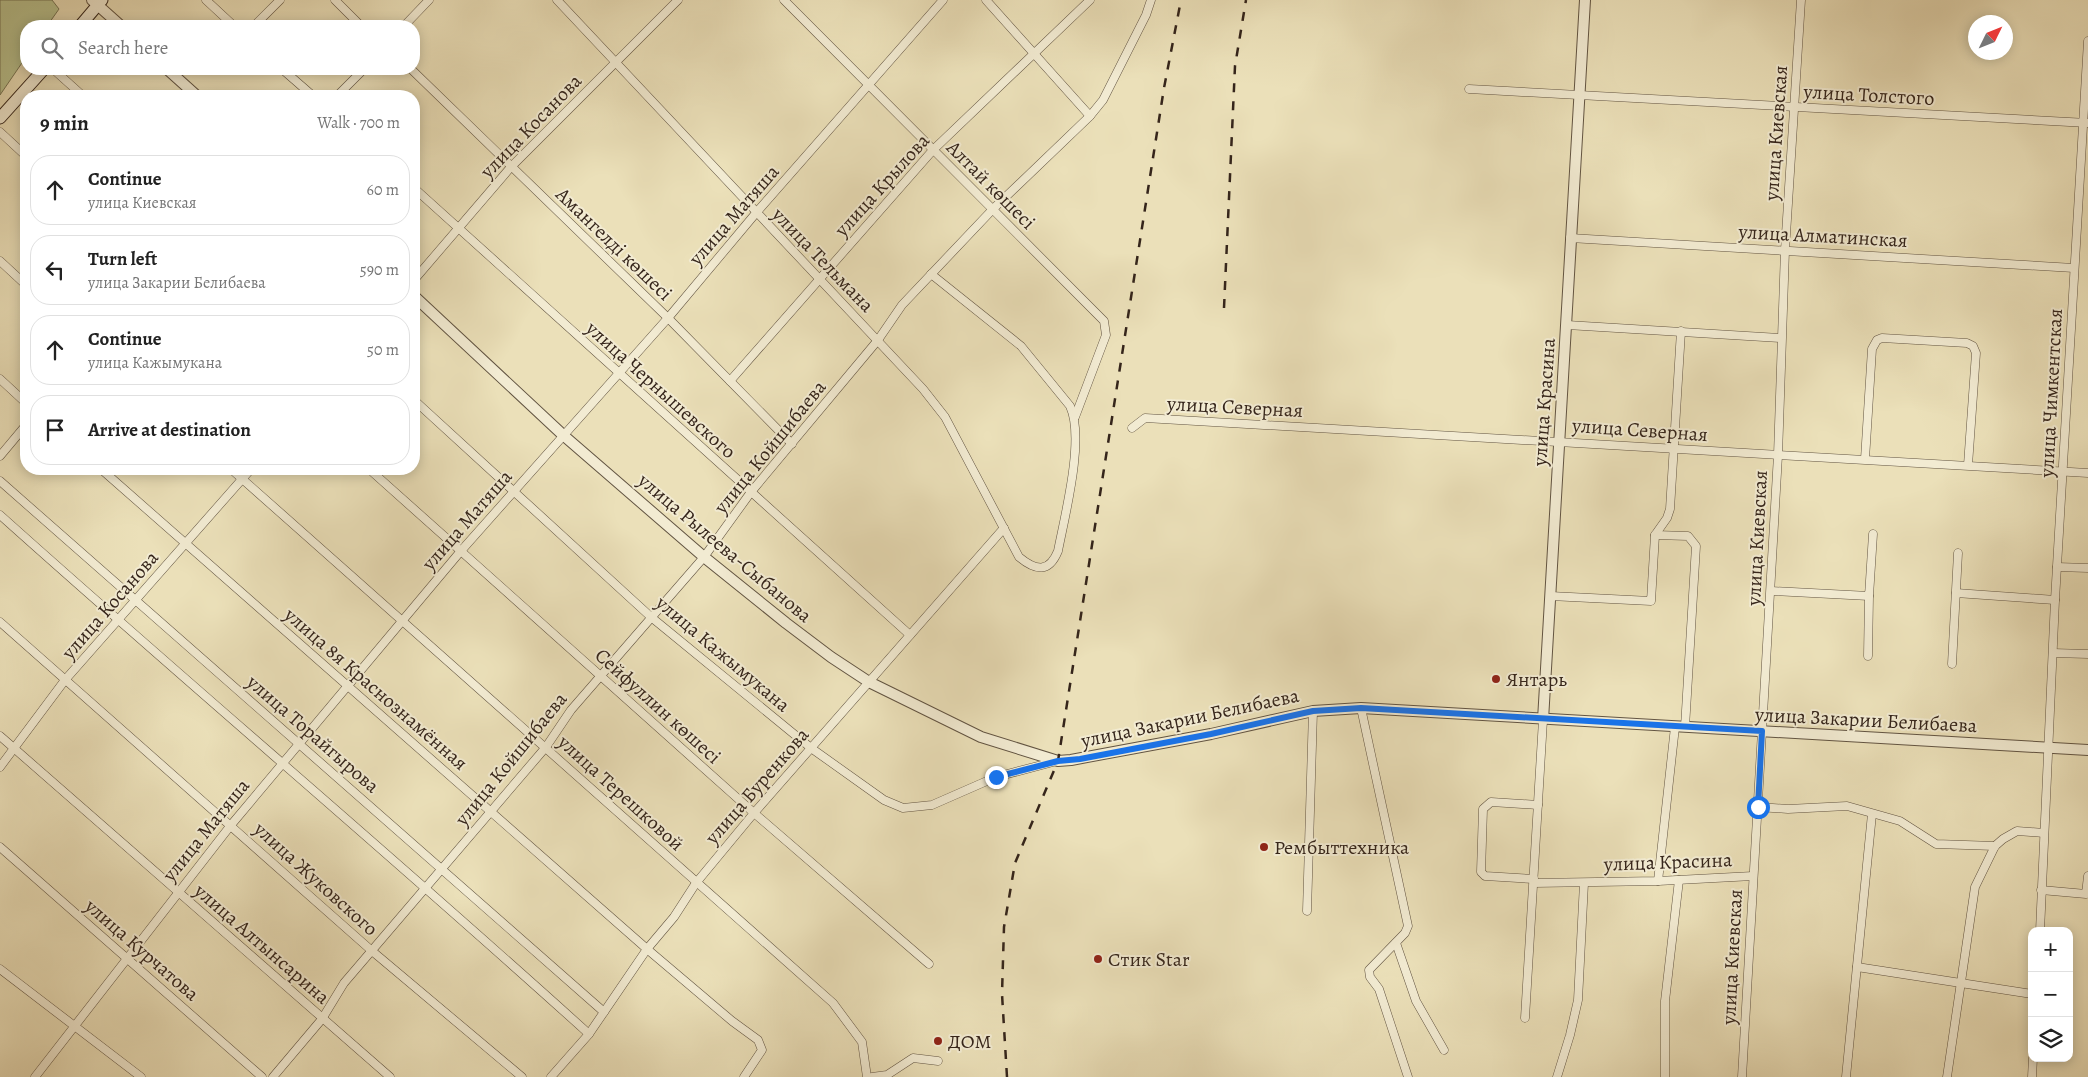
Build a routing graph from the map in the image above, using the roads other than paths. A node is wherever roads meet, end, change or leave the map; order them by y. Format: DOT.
graph roads {
  1 [pos="206,0"];
  2 [pos="280,0"];
  3 [pos="335,0"];
  4 [pos="429,0"];
  5 [pos="557,0"];
  6 [pos="678,0"];
  7 [pos="784,0"];
  8 [pos="944,0"];
  9 [pos="986,0"];
  10 [pos="1090,0"];
  11 [pos="1151,0"];
  12 [pos="1585,0"];
  13 [pos="1801,0"];
  14 [pos="97,2"];
  15 [pos="84,20"];
  16 [pos="115,20"];
  17 [pos="228,20"];
  18 [pos="260,20"];
  19 [pos="355,20"];
  20 [pos="410,20"];
  21 [pos="2088,41"];
  22 [pos="1033,55"];
  23 [pos="617,61"];
  24 [pos="39,75"];
  25 [pos="60,75"];
  26 [pos="174,75"];
  27 [pos="289,75"];
  28 [pos="358,75"];
  29 [pos="417,75"];
  30 [pos="868,86"];
  31 [pos="1469,88"];
  32 [pos="25,90"];
  33 [pos="76,90"];
  34 [pos="190,90"];
  35 [pos="306,90"];
  36 [pos="343,90"];
  37 [pos="1579,94"];
  38 [pos="20,96"];
  39 [pos="1794,107"];
  40 [pos="1090,116"];
  41 [pos="0,118"];
  42 [pos="2086,123"];
  43 [pos="0,132"];
  44 [pos="20,150"];
  45 [pos="933,150"];
  46 [pos="510,168"];
  47 [pos="420,193"];
  48 [pos="993,209"];
  49 [pos="756,213"];
  50 [pos="458,228"];
  51 [pos="1570,238"];
  52 [pos="1785,250"];
  53 [pos="0,261"];
  54 [pos="2074,268"];
  55 [pos="420,273"];
  56 [pos="931,274"];
  57 [pos="20,279"];
  58 [pos="821,280"];
  59 [pos="420,302"];
  60 [pos="668,318"];
  61 [pos="1566,324"];
  62 [pos="1681,331"];
  63 [pos="1781,338"];
  64 [pos="878,340"];
  65 [pos="617,373"];
  66 [pos="0,379"];
  67 [pos="730,381"];
  68 [pos="20,397"];
  69 [pos="420,405"];
  70 [pos="1075,417"];
  71 [pos="1132,428"];
  72 [pos="20,432"];
  73 [pos="563,435"];
  74 [pos="1559,441"];
  75 [pos="792,444"];
  76 [pos="1674,449"];
  77 [pos="1778,455"];
  78 [pos="0,456"];
  79 [pos="1865,459"];
  80 [pos="1968,466"];
  81 [pos="2063,471"];
  82 [pos="2088,472"];
  83 [pos="108,475"];
  84 [pos="238,475"];
  85 [pos="246,475"];
  86 [pos="375,475"];
  87 [pos="242,479"];
  88 [pos="0,480"];
  89 [pos="513,490"];
  90 [pos="751,492"];
  91 [pos="0,515"];
  92 [pos="1004,528"];
  93 [pos="1873,534"];
  94 [pos="1656,535"];
  95 [pos="186,543"];
  96 [pos="460,552"];
  97 [pos="1958,552"];
  98 [pos="704,556"];
  99 [pos="2057,567"];
  100 [pos="2088,568"];
  101 [pos="1771,591"];
  102 [pos="1956,593"];
  103 [pos="1550,596"];
  104 [pos="1869,596"];
  105 [pos="136,600"];
  106 [pos="2056,600"];
  107 [pos="651,617"];
  108 [pos="118,620"];
  109 [pos="0,622"];
  110 [pos="402,622"];
  111 [pos="910,635"];
  112 [pos="2053,653"];
  113 [pos="2088,654"];
  114 [pos="1868,656"];
  115 [pos="1952,664"];
  116 [pos="600,676"];
  117 [pos="66,680"];
  118 [pos="869,682"];
  119 [pos="348,685"];
  120 [pos="1361,708"];
  121 [pos="1313,711"];
  122 [pos="1543,720"];
  123 [pos="1680,727"];
  124 [pos="1762,731"];
  125 [pos="0,736"];
  126 [pos="299,744"];
  127 [pos="546,747"];
  128 [pos="811,748"];
  129 [pos="2048,748"];
  130 [pos="15,750"];
  131 [pos="2088,750"];
  132 [pos="1058,761"];
  133 [pos="282,764"];
  134 [pos="0,767"];
  135 [pos="1538,805"];
  136 [pos="1758,807"];
  137 [pos="492,811"];
  138 [pos="754,813"];
  139 [pos="1872,814"];
  140 [pos="230,825"];
  141 [pos="2044,833"];
  142 [pos="1995,846"];
  143 [pos="0,847"];
  144 [pos="442,867"];
  145 [pos="1753,876"];
  146 [pos="2088,876"];
  147 [pos="1679,880"];
  148 [pos="1534,881"];
  149 [pos="1658,881"];
  150 [pos="696,883"];
  151 [pos="1584,883"];
  152 [pos="427,887"];
  153 [pos="2041,890"];
  154 [pos="177,891"];
  155 [pos="1307,911"];
  156 [pos="2040,927"];
  157 [pos="1396,943"];
  158 [pos="647,949"];
  159 [pos="372,950"];
  160 [pos="127,958"];
  161 [pos="929,964"];
  162 [pos="1857,967"];
  163 [pos="0,969"];
  164 [pos="1960,982"];
  165 [pos="2028,993"];
  166 [pos="604,1012"];
  167 [pos="1525,1018"];
  168 [pos="322,1019"];
  169 [pos="74,1027"];
  170 [pos="589,1034"];
  171 [pos="1444,1050"];
  172 [pos="938,1061"];
  173 [pos="2034,1062"];
  174 [pos="35,1077"];
  175 [pos="141,1077"];
  176 [pos="262,1077"];
  177 [pos="273,1077"];
  178 [pos="390,1077"];
  179 [pos="522,1077"];
  180 [pos="551,1077"];
  181 [pos="744,1077"];
  182 [pos="867,1077"];
  183 [pos="872,1077"];
  184 [pos="1408,1077"];
  185 [pos="1557,1077"];
  186 [pos="1665,1077"];
  187 [pos="1742,1077"];
  188 [pos="1846,1077"];
  189 [pos="1947,1077"];
  190 [pos="2032,1077"];
  1 -- 17 [label="street"];
  2 -- 18 [label="street"];
  3 -- 19 [label="street"];
  4 -- 20 [label="street"];
  5 -- 23 [label="street, улица Тельмана"];
  6 -- 23 [label="street, улица Косанова"];
  7 -- 30 [label="street, Алтай көшесі"];
  8 -- 30 [label="street, улица Матяша"];
  9 -- 22 [label="street"];
  10 -- 22 [label="street, улица Крылова"];
  11 -- 40 [label="street, улица Койшибаева"];
  12 -- 37 [label="street, улица Красина"];
  13 -- 39 [label="street, улица Киевская"];
  14 -- 15 [label="main road"];
  14 -- 16 [label="street"];
  21 -- 42 [label="street, улица Чимкентская"];
  22 -- 40 [label="street"];
  22 -- 45 [label="street, улица Крылова"];
  23 -- 46 [label="street, улица Косанова"];
  23 -- 49 [label="street, улица Тельмана"];
  24 -- 32 [label="main road"];
  25 -- 33 [label="street"];
  26 -- 34 [label="street"];
  27 -- 35 [label="street"];
  28 -- 36 [label="street"];
  29 -- 46 [label="street, Амангелді көшесі"];
  30 -- 45 [label="street, Алтай көшесі"];
  30 -- 49 [label="street, улица Матяша"];
  31 -- 37 [label="street, улица Толстого"];
  37 -- 39 [label="street, улица Толстого"];
  37 -- 51 [label="street, улица Красина"];
  38 -- 41 [label="main road"];
  39 -- 42 [label="street, улица Толстого"];
  39 -- 52 [label="street, улица Киевская"];
  40 -- 48 [label="street, улица Койшибаева"];
  42 -- 54 [label="street, улица Чимкентская"];
  43 -- 44 [label="street"];
  45 -- 48 [label="street, Алтай көшесі"];
  45 -- 58 [label="street, улица Крылова"];
  46 -- 50 [label="street, улица Косанова"];
  46 -- 60 [label="street, Амангелді көшесі"];
  47 -- 50 [label="street, улица Чернышевского"];
  48 -- 56 [label="street, улица Койшибаева"];
  48 -- 70 [label="street, Алтай көшесі"];
  49 -- 58 [label="street, улица Тельмана"];
  49 -- 60 [label="street, улица Матяша"];
  50 -- 55 [label="street, улица Косанова"];
  50 -- 65 [label="street, улица Чернышевского"];
  51 -- 52 [label="street, улица Алматинская"];
  51 -- 61 [label="street, улица Красина"];
  52 -- 54 [label="street, улица Алматинская"];
  52 -- 63 [label="street, улица Киевская"];
  53 -- 57 [label="street"];
  54 -- 81 [label="street, улица Чимкентская"];
  56 -- 64 [label="street, улица Койшибаева"];
  56 -- 70 [label="street"];
  58 -- 64 [label="street, улица Тельмана"];
  58 -- 67 [label="street, улица Крылова"];
  59 -- 73 [label="street, улица Рылеева-Сыбанова"];
  60 -- 65 [label="street, улица Матяша"];
  60 -- 67 [label="street, Амангелді көшесі"];
  61 -- 62 [label="street"];
  61 -- 74 [label="street, улица Красина"];
  62 -- 63 [label="street"];
  62 -- 76 [label="street"];
  63 -- 77 [label="street, улица Киевская"];
  64 -- 75 [label="street, улица Койшибаева"];
  64 -- 92 [label="street, улица Тельмана"];
  65 -- 73 [label="street, улица Матяша"];
  65 -- 90 [label="street, улица Чернышевского"];
  66 -- 68 [label="street"];
  67 -- 75 [label="street, Амангелді көшесі"];
  69 -- 89 [label="street, улица Кажымукана"];
  70 -- 92 [label="street, улица Тельмана"];
  71 -- 74 [label="street, улица Северная"];
  72 -- 78 [label="street"];
  73 -- 89 [label="street, улица Матяша"];
  73 -- 98 [label="street, улица Рылеева-Сыбанова"];
  74 -- 76 [label="street, улица Северная"];
  74 -- 103 [label="street, улица Красина"];
  75 -- 90 [label="street, улица Койшибаева"];
  76 -- 77 [label="street, улица Северная"];
  76 -- 94 [label="street"];
  77 -- 79 [label="street, улица Северная"];
  77 -- 101 [label="street, улица Киевская"];
  79 -- 80 [label="street, улица Северная"];
  79 -- 80 [label="street"];
  80 -- 81 [label="street, улица Северная"];
  81 -- 82 [label="street, улица Северная"];
  81 -- 99 [label="street, улица Чимкентская"];
  83 -- 95 [label="street, улица 8я Краснознамённая"];
  84 -- 87 [label="street, улица Терешковой"];
  85 -- 87 [label="street, улица Косанова"];
  86 -- 96 [label="street, Сейфуллин көшесі"];
  87 -- 95 [label="street, улица Косанова"];
  87 -- 110 [label="street, улица Терешковой"];
  88 -- 105 [label="street, улица Торайгырова"];
  89 -- 96 [label="street, улица Матяша"];
  89 -- 107 [label="street, улица Кажымукана"];
  90 -- 98 [label="street, улица Койшибаева"];
  90 -- 111 [label="street, улица Чернышевского"];
  91 -- 108 [label="street, улица Торайгырова"];
  92 -- 111 [label="street, улица Буренкова"];
  93 -- 104 [label="street"];
  94 -- 103 [label="street"];
  94 -- 123 [label="street"];
  95 -- 105 [label="street, улица Косанова"];
  95 -- 119 [label="street, улица 8я Краснознамённая"];
  96 -- 110 [label="street, улица Матяша"];
  96 -- 116 [label="street, Сейфуллин көшесі"];
  97 -- 102 [label="street"];
  98 -- 107 [label="street, улица Койшибаева"];
  98 -- 118 [label="street, улица Рылеева-Сыбанова"];
  99 -- 100 [label="street"];
  99 -- 106 [label="street, улица Чимкентская"];
  101 -- 104 [label="street"];
  101 -- 124 [label="street, улица Киевская"];
  102 -- 106 [label="street"];
  102 -- 115 [label="street"];
  103 -- 122 [label="street, улица Красина"];
  104 -- 114 [label="street"];
  105 -- 108 [label="street, улица Косанова"];
  105 -- 126 [label="street, улица Торайгырова"];
  106 -- 112 [label="street, улица Чимкентская"];
  107 -- 116 [label="street, улица Койшибаева"];
  107 -- 128 [label="street, улица Кажымукана"];
  108 -- 117 [label="street, улица Косанова"];
  108 -- 133 [label="street, улица Торайгырова"];
  109 -- 117 [label="street, улица Жуковского"];
  110 -- 119 [label="street, улица Матяша"];
  110 -- 127 [label="street, улица Терешковой"];
  111 -- 118 [label="street, улица Буренкова"];
  112 -- 113 [label="street"];
  112 -- 129 [label="street, улица Чимкентская"];
  116 -- 127 [label="street, улица Койшибаева"];
  116 -- 138 [label="street, Сейфуллин көшесі"];
  117 -- 130 [label="street, улица Косанова"];
  117 -- 140 [label="street, улица Жуковского"];
  118 -- 128 [label="street, улица Буренкова"];
  118 -- 132 [label="street, улица Рылеева-Сыбанова"];
  119 -- 126 [label="street, улица Матяша"];
  119 -- 137 [label="street, улица 8я Краснознамённая"];
  120 -- 121 [label="street, улица Закарии Белибаева"];
  120 -- 122 [label="street, улица Закарии Белибаева"];
  120 -- 157 [label="street"];
  121 -- 132 [label="street, улица Закарии Белибаева"];
  121 -- 155 [label="street"];
  122 -- 123 [label="street, улица Закарии Белибаева"];
  122 -- 135 [label="street, улица Красина"];
  123 -- 124 [label="street, улица Закарии Белибаева"];
  123 -- 149 [label="street"];
  124 -- 129 [label="street, улица Закарии Белибаева"];
  124 -- 136 [label="street, улица Киевская"];
  125 -- 130 [label="street, улица Алтынсарина"];
  126 -- 133 [label="street, улица Матяша"];
  126 -- 144 [label="street, улица Торайгырова"];
  127 -- 137 [label="street, улица Койшибаева"];
  127 -- 150 [label="street, улица Терешковой"];
  128 -- 132 [label="street, улица Кажымукана"];
  128 -- 138 [label="street, улица Буренкова"];
  129 -- 131 [label="street, улица Закарии Белибаева"];
  129 -- 141 [label="street, улица Чимкентская"];
  130 -- 134 [label="street, улица Косанова"];
  130 -- 154 [label="street, улица Алтынсарина"];
  133 -- 140 [label="street, улица Матяша"];
  133 -- 152 [label="street, улица Торайгырова"];
  135 -- 148 [label="street, улица Красина"];
  135 -- 148 [label="street, улица Красина"];
  136 -- 139 [label="street"];
  136 -- 145 [label="street, улица Киевская"];
  137 -- 144 [label="street, улица Койшибаева"];
  137 -- 158 [label="street, улица 8я Краснознамённая"];
  138 -- 150 [label="street, улица Буренкова"];
  138 -- 161 [label="street, Сейфуллин көшесі"];
  139 -- 142 [label="street"];
  139 -- 162 [label="street"];
  140 -- 154 [label="street, улица Матяша"];
  140 -- 159 [label="street, улица Жуковского"];
  141 -- 142 [label="street"];
  141 -- 153 [label="street, улица Чимкентская"];
  142 -- 164 [label="street"];
  143 -- 160 [label="street, улица Курчатова"];
  144 -- 152 [label="street, улица Койшибаева"];
  144 -- 166 [label="street, улица Торайгырова"];
  145 -- 147 [label="street, улица Красина"];
  145 -- 187 [label="street, улица Киевская"];
  146 -- 153 [label="street"];
  147 -- 149 [label="street, улица Красина"];
  147 -- 186 [label="street"];
  148 -- 151 [label="street, улица Красина"];
  148 -- 167 [label="street, улица Красина"];
  149 -- 151 [label="street, улица Красина"];
  150 -- 158 [label="street, улица Буренкова"];
  150 -- 182 [label="street, улица Терешковой"];
  151 -- 185 [label="street, улица Красина"];
  152 -- 159 [label="street, улица Койшибаева"];
  152 -- 170 [label="street, улица Торайгырова"];
  153 -- 156 [label="street, улица Чимкентская"];
  154 -- 160 [label="street, улица Матяша"];
  154 -- 168 [label="street, улица Алтынсарина"];
  157 -- 171 [label="street"];
  157 -- 184 [label="street"];
  158 -- 166 [label="street, улица Буренкова"];
  158 -- 181 [label="street, улица 8я Краснознамённая"];
  159 -- 168 [label="street, улица Койшибаева"];
  159 -- 179 [label="street, улица Жуковского"];
  160 -- 169 [label="street, улица Матяша"];
  160 -- 176 [label="street, улица Курчатова"];
  162 -- 164 [label="street"];
  162 -- 188 [label="street"];
  163 -- 169 [label="street"];
  164 -- 165 [label="street"];
  164 -- 189 [label="street"];
  166 -- 170 [label="street, улица Буренкова"];
  168 -- 177 [label="street, улица Койшибаева"];
  168 -- 178 [label="street, улица Алтынсарина"];
  169 -- 174 [label="street, улица Матяша"];
  169 -- 175 [label="street"];
  170 -- 180 [label="street, улица Буренкова"];
  172 -- 183 [label="street"];
  173 -- 190 [label="street"];
}
